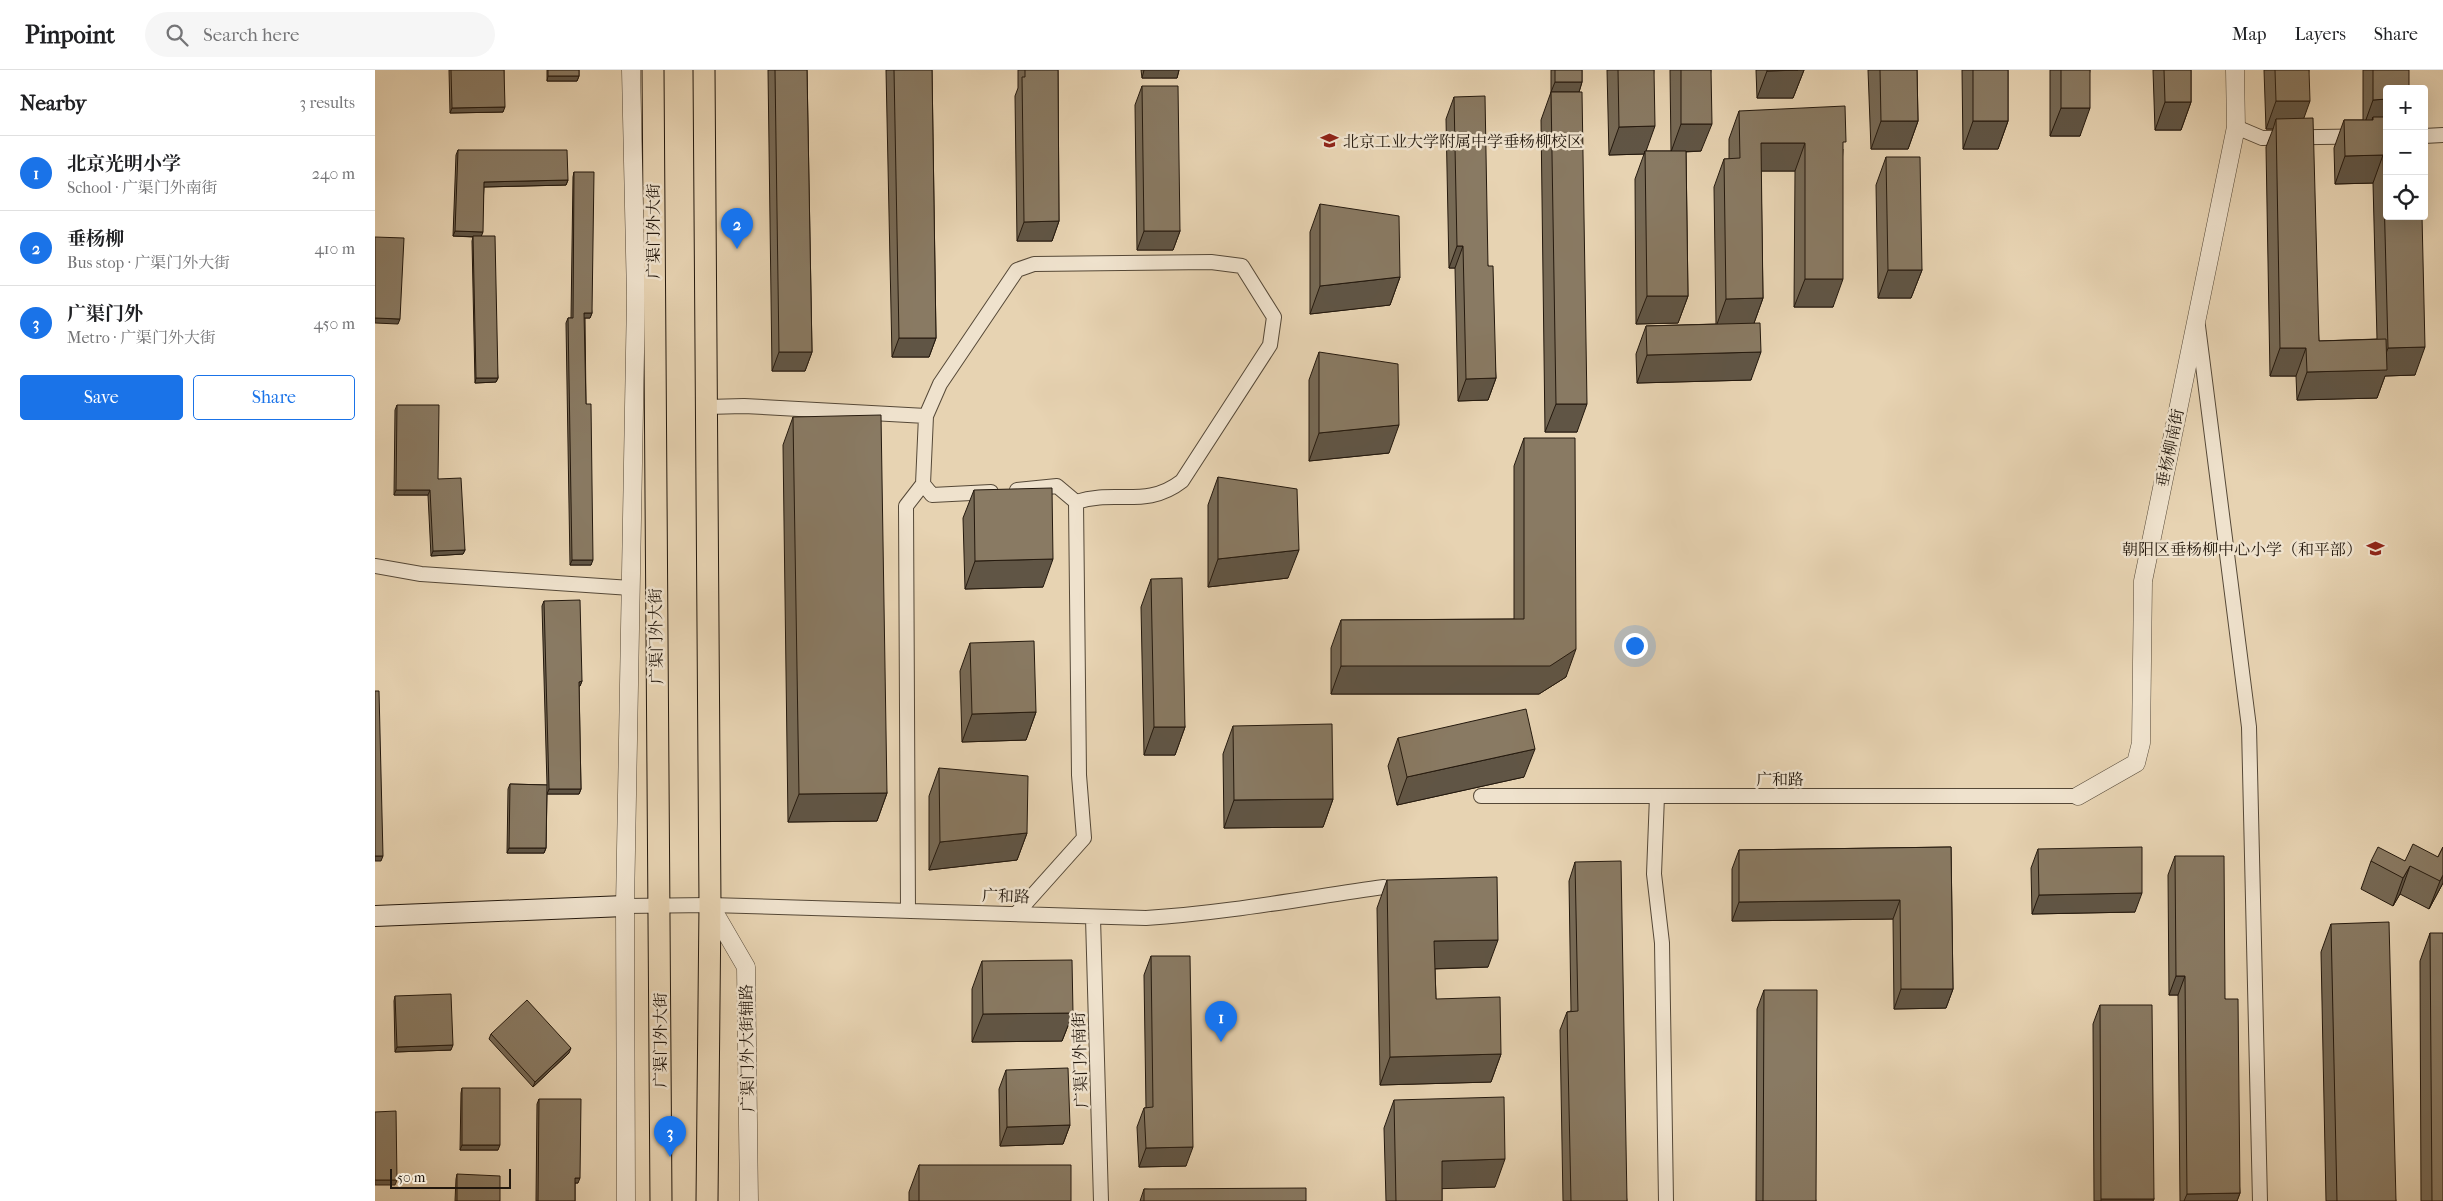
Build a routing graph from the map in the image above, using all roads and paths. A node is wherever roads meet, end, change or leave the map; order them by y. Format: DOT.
graph roads {
  1 [pos="631,70"];
  2 [pos="653,70"];
  3 [pos="704,70"];
  4 [pos="2235,70"];
  5 [pos="2237,128"];
  6 [pos="2443,135"];
  7 [pos="2383,136"];
  8 [pos="2428,136"];
  9 [pos="2197,318"];
  10 [pos="707,407"];
  11 [pos="926,416"];
  12 [pos="923,484"];
  13 [pos="1076,502"];
  14 [pos="375,566"];
  15 [pos="631,588"];
  16 [pos="1481,796"];
  17 [pos="1657,796"];
  18 [pos="2078,796"];
  19 [pos="1384,887"];
  20 [pos="625,906"];
  21 [pos="659,906"];
  22 [pos="710,906"];
  23 [pos="908,910"];
  24 [pos="1017,913"];
  25 [pos="375,916"];
  26 [pos="1093,918"];
  27 [pos="709,1199"];
  28 [pos="626,1201"];
  29 [pos="661,1201"];
  30 [pos="749,1201"];
  31 [pos="1101,1201"];
  32 [pos="1667,1201"];
  33 [pos="2260,1201"];
  1 -- 15 [label="street, 广渠门外大街"];
  2 -- 21 [label="main road, 广渠门外大街"];
  3 -- 10 [label="main road"];
  4 -- 5 [label="street, 垂杨柳南街"];
  5 -- 7 [label="street"];
  5 -- 9 [label="street, 垂杨柳南街"];
  6 -- 8 [label="street"];
  9 -- 18 [label="street, 垂杨柳南街"];
  9 -- 33 [label="street"];
  10 -- 11 [label="street"];
  10 -- 22 [label="main road"];
  11 -- 12 [label="street"];
  11 -- 13 [label="street"];
  12 -- 13 [label="street"];
  12 -- 23 [label="street"];
  13 -- 24 [label="street"];
  14 -- 15 [label="street"];
  15 -- 20 [label="street, 广渠门外大街"];
  16 -- 17 [label="street, 广和路"];
  17 -- 18 [label="street, 广和路"];
  17 -- 32 [label="street"];
  19 -- 26 [label="street, 广和路"];
  20 -- 21 [label="street, 广和路"];
  20 -- 25 [label="main road"];
  20 -- 28 [label="street"];
  21 -- 22 [label="street, 广和路"];
  21 -- 29 [label="main road, 广渠门外大街"];
  22 -- 23 [label="street, 广和路"];
  22 -- 27 [label="main road"];
  22 -- 30 [label="street, 广渠门外大街辅路"];
  23 -- 24 [label="street, 广和路"];
  24 -- 26 [label="street, 广和路"];
  26 -- 31 [label="street, 广渠门外南街"];
}
